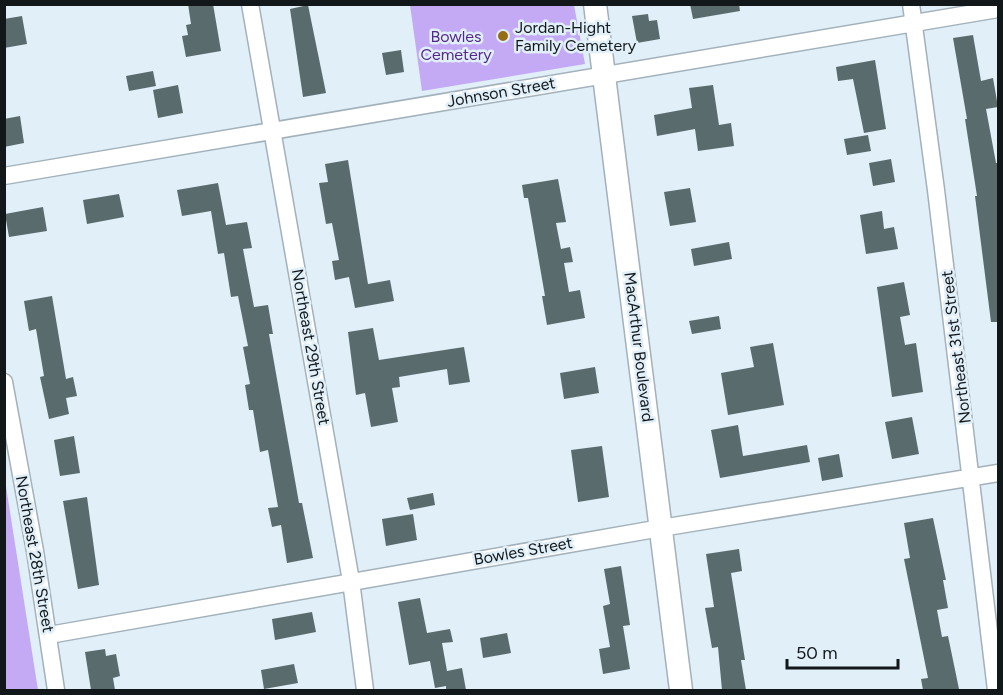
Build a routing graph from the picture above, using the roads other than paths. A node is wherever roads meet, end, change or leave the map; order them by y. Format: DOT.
graph roads {
  1 [pos="250,4"];
  2 [pos="595,4"];
  3 [pos="911,4"];
  4 [pos="999,9"];
  5 [pos="915,22"];
  6 [pos="605,74"];
  7 [pos="273,131"];
  8 [pos="4,176"];
  9 [pos="4,382"];
  10 [pos="999,473"];
  11 [pos="970,478"];
  12 [pos="661,528"];
  13 [pos="351,581"];
  14 [pos="49,634"];
  15 [pos="56,690"];
  16 [pos="365,690"];
  17 [pos="681,690"];
  18 [pos="996,690"];
  1 -- 7 [label="street, Northeast 29th Street"];
  2 -- 6 [label="main road, MacArthur Boulevard"];
  3 -- 5 [label="street, Northeast 31st Street"];
  4 -- 5 [label="street, Johnson Street"];
  5 -- 6 [label="street, Johnson Street"];
  5 -- 11 [label="street, Northeast 31st Street"];
  6 -- 7 [label="street, Johnson Street"];
  6 -- 12 [label="main road, MacArthur Boulevard"];
  7 -- 8 [label="street, Johnson Street"];
  7 -- 13 [label="street, Northeast 29th Street"];
  9 -- 14 [label="street, Northeast 28th Street"];
  10 -- 11 [label="street, Bowles Street"];
  11 -- 12 [label="street, Bowles Street"];
  11 -- 18 [label="street, Northeast 31st Street"];
  12 -- 13 [label="street, Bowles Street"];
  12 -- 17 [label="main road, MacArthur Boulevard"];
  13 -- 14 [label="street, Bowles Street"];
  13 -- 16 [label="street, Northeast 29th Street"];
  14 -- 15 [label="street, Northeast 28th Street"];
}
